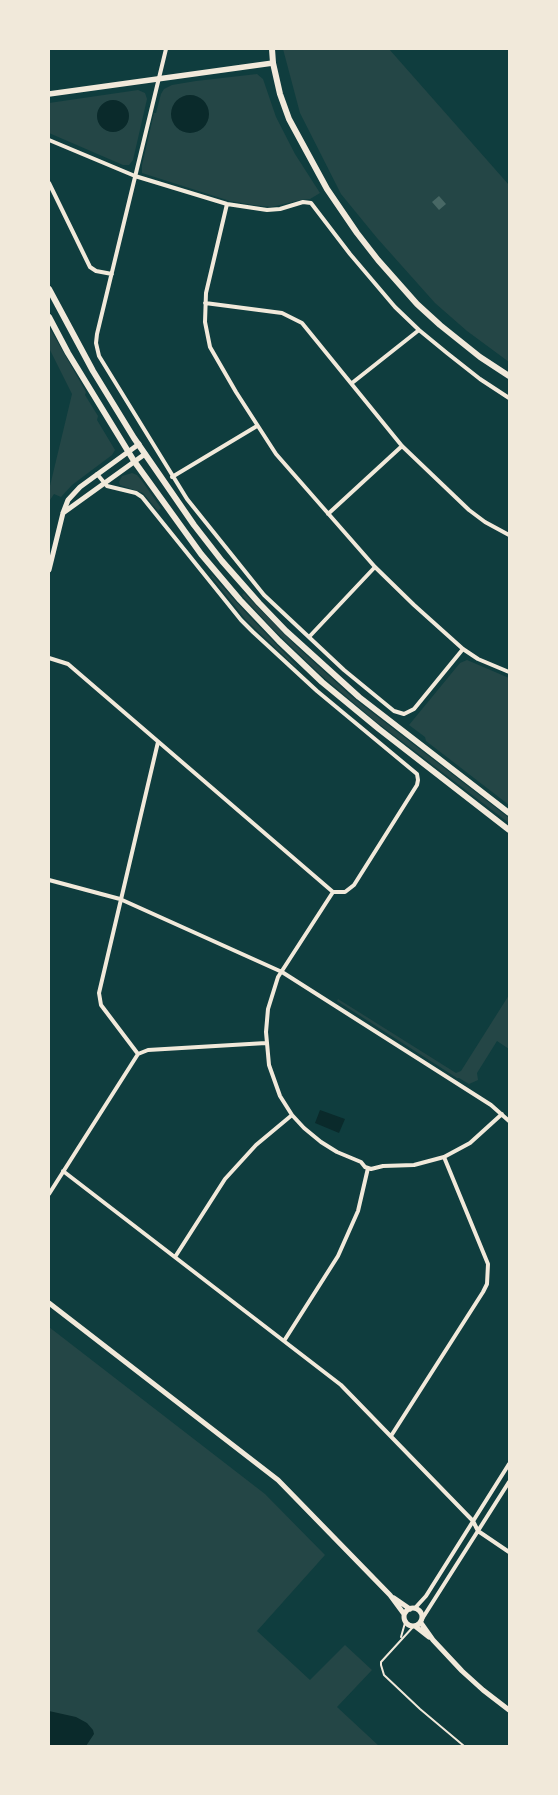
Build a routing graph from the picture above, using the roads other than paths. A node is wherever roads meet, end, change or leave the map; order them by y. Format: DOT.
graph roads {
  1 [pos="166,49"];
  2 [pos="272,49"];
  3 [pos="273,63"];
  4 [pos="159,78"];
  5 [pos="49,94"];
  6 [pos="49,140"];
  7 [pos="135,176"];
  8 [pos="49,183"];
  9 [pos="228,204"];
  10 [pos="112,274"];
  11 [pos="49,289"];
  12 [pos="205,303"];
  13 [pos="49,317"];
  14 [pos="418,330"];
  15 [pos="509,376"];
  16 [pos="352,383"];
  17 [pos="509,398"];
  18 [pos="257,426"];
  19 [pos="138,444"];
  20 [pos="402,446"];
  21 [pos="128,452"];
  22 [pos="145,454"];
  23 [pos="134,462"];
  24 [pos="97,474"];
  25 [pos="172,477"];
  26 [pos="104,483"];
  27 [pos="63,513"];
  28 [pos="328,514"];
  29 [pos="509,534"];
  30 [pos="376,567"];
  31 [pos="49,570"];
  32 [pos="309,638"];
  33 [pos="463,649"];
  34 [pos="49,658"];
  35 [pos="509,672"];
  36 [pos="158,742"];
  37 [pos="509,813"];
  38 [pos="509,830"];
  39 [pos="49,880"];
  40 [pos="333,892"];
  41 [pos="120,899"];
  42 [pos="282,972"];
  43 [pos="266,1044"];
  44 [pos="138,1054"];
  45 [pos="502,1114"];
  46 [pos="292,1115"];
  47 [pos="509,1121"];
  48 [pos="444,1157"];
  49 [pos="368,1168"];
  50 [pos="63,1171"];
  51 [pos="49,1194"];
  52 [pos="175,1257"];
  53 [pos="49,1304"];
  54 [pos="284,1341"];
  55 [pos="391,1436"];
  56 [pos="509,1464"];
  57 [pos="509,1482"];
  58 [pos="473,1521"];
  59 [pos="478,1531"];
  60 [pos="509,1552"];
  61 [pos="390,1595"];
  62 [pos="412,1608"];
  63 [pos="404,1614"];
  64 [pos="421,1621"];
  65 [pos="405,1623"];
  66 [pos="414,1627"];
  67 [pos="400,1640"];
  68 [pos="433,1640"];
  69 [pos="509,1710"];
  70 [pos="464,1746"];
  1 -- 4 [label="street"];
  2 -- 3 [label="main road"];
  3 -- 4 [label="main road"];
  3 -- 15 [label="main road"];
  4 -- 5 [label="main road"];
  4 -- 7 [label="street"];
  6 -- 7 [label="street"];
  7 -- 9 [label="street"];
  7 -- 10 [label="street"];
  8 -- 10 [label="street"];
  9 -- 12 [label="street"];
  9 -- 14 [label="street"];
  10 -- 25 [label="street"];
  11 -- 19 [label="main road"];
  12 -- 16 [label="street"];
  12 -- 18 [label="street"];
  13 -- 21 [label="main road"];
  14 -- 16 [label="street"];
  14 -- 17 [label="street"];
  16 -- 20 [label="street"];
  18 -- 25 [label="street"];
  18 -- 28 [label="street"];
  19 -- 21 [label="street"];
  19 -- 22 [label="main road"];
  20 -- 28 [label="street"];
  20 -- 29 [label="street"];
  21 -- 23 [label="main road"];
  21 -- 24 [label="street"];
  22 -- 23 [label="street"];
  22 -- 37 [label="main road"];
  23 -- 26 [label="street"];
  23 -- 38 [label="main road"];
  24 -- 26 [label="street"];
  24 -- 27 [label="street"];
  25 -- 32 [label="street"];
  26 -- 27 [label="street"];
  26 -- 40 [label="street"];
  27 -- 31 [label="street"];
  28 -- 30 [label="street"];
  30 -- 32 [label="street"];
  30 -- 33 [label="street"];
  32 -- 33 [label="street"];
  33 -- 35 [label="street"];
  34 -- 36 [label="street"];
  36 -- 40 [label="street"];
  36 -- 41 [label="street"];
  39 -- 41 [label="street"];
  40 -- 42 [label="street"];
  41 -- 42 [label="street"];
  41 -- 44 [label="street"];
  42 -- 43 [label="street"];
  42 -- 45 [label="street"];
  43 -- 44 [label="street"];
  43 -- 46 [label="street"];
  44 -- 50 [label="street"];
  45 -- 47 [label="street"];
  45 -- 48 [label="street"];
  46 -- 49 [label="street"];
  46 -- 52 [label="street"];
  48 -- 49 [label="street"];
  48 -- 55 [label="street"];
  49 -- 54 [label="street"];
  50 -- 51 [label="street"];
  50 -- 52 [label="street"];
  52 -- 54 [label="street"];
  53 -- 61 [label="street"];
  54 -- 55 [label="street"];
  55 -- 58 [label="street"];
  56 -- 58 [label="street"];
  57 -- 59 [label="street"];
  58 -- 59 [label="street"];
  58 -- 62 [label="street"];
  59 -- 60 [label="street"];
  59 -- 64 [label="street"];
  61 -- 62 [label="street"];
  61 -- 63 [label="street"];
  62 -- 63 [label="street"];
  62 -- 64 [label="street"];
  63 -- 65 [label="street"];
  64 -- 66 [label="street"];
  64 -- 68 [label="street"];
  65 -- 66 [label="street"];
  65 -- 67 [label="lane"];
  66 -- 67 [label="lane"];
  66 -- 68 [label="street"];
  67 -- 70 [label="lane"];
  68 -- 69 [label="street"];
}
